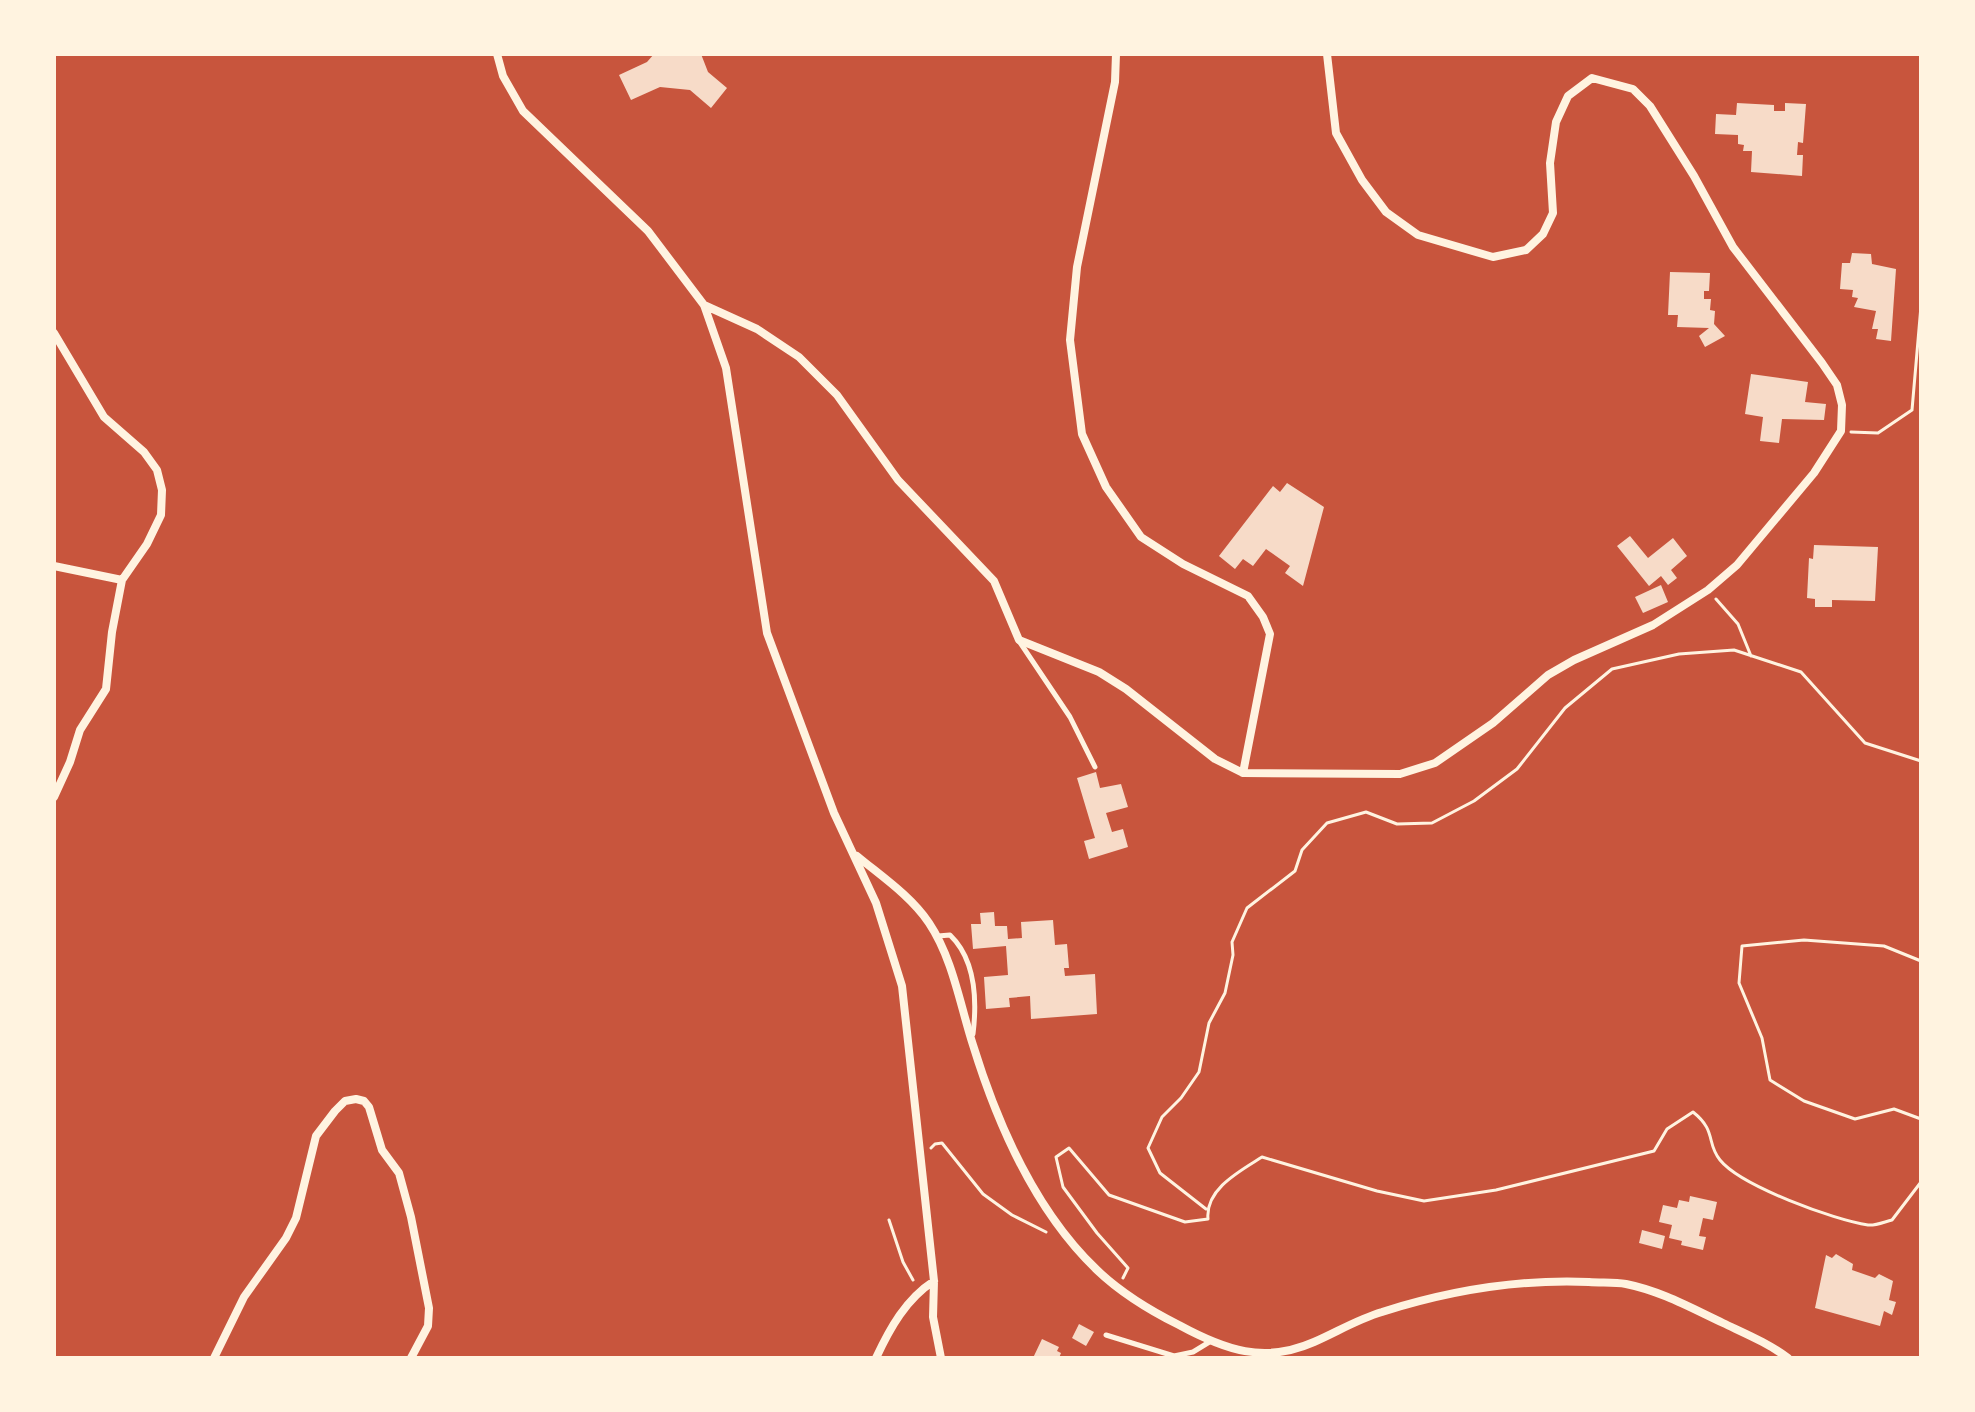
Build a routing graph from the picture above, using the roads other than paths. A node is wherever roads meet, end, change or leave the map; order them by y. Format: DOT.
graph roads {
  1 [pos="497,54"];
  2 [pos="1116,54"];
  3 [pos="1327,54"];
  4 [pos="704,305"];
  5 [pos="54,333"];
  6 [pos="54,566"];
  7 [pos="122,580"];
  8 [pos="1019,640"];
  9 [pos="1095,767"];
  10 [pos="1243,773"];
  11 [pos="54,797"];
  12 [pos="852,852"];
  13 [pos="938,936"];
  14 [pos="972,1041"];
  15 [pos="934,1281"];
  16 [pos="1106,1335"];
  17 [pos="1212,1340"];
  18 [pos="214,1358"];
  19 [pos="411,1358"];
  20 [pos="876,1358"];
  21 [pos="941,1358"];
  22 [pos="1788,1358"];
  1 -- 4 [label="street"];
  2 -- 10 [label="street"];
  3 -- 10 [label="street"];
  4 -- 8 [label="street"];
  4 -- 12 [label="street"];
  5 -- 7 [label="street"];
  6 -- 7 [label="street"];
  7 -- 11 [label="street"];
  8 -- 9 [label="lane"];
  8 -- 10 [label="street"];
  12 -- 13 [label="street"];
  12 -- 15 [label="street"];
  13 -- 14 [label="street"];
  13 -- 14 [label="lane"];
  14 -- 17 [label="street"];
  15 -- 20 [label="street"];
  15 -- 21 [label="street"];
  16 -- 17 [label="lane"];
  17 -- 22 [label="street"];
  18 -- 19 [label="street"];
}
